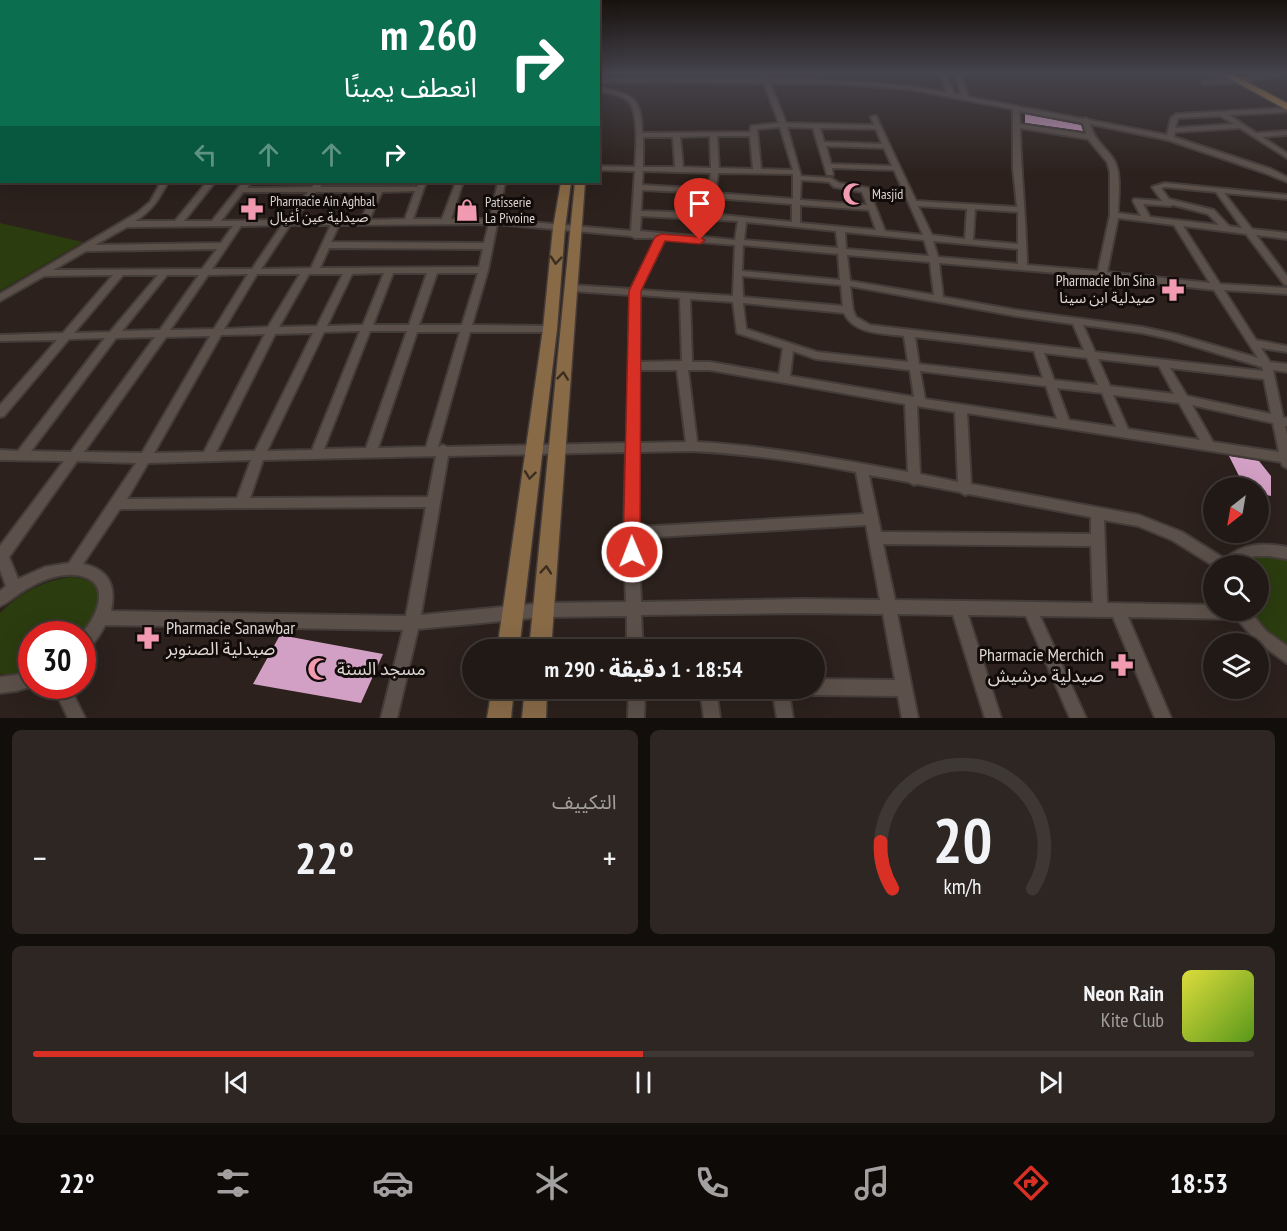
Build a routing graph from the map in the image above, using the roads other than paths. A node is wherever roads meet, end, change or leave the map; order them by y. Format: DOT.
graph roads {
  1 [pos="635,107"];
  2 [pos="776,107"];
  3 [pos="1008,107"];
  4 [pos="1016,108"];
  5 [pos="1287,108"];
  6 [pos="1221,113"];
  7 [pos="874,117"];
  8 [pos="1086,120"];
  9 [pos="783,125"];
  10 [pos="816,126"];
  11 [pos="1017,126"];
  12 [pos="1242,126"];
  13 [pos="879,127"];
  14 [pos="1287,133"];
  15 [pos="713,134"];
  16 [pos="753,134"];
  17 [pos="1171,134"];
  18 [pos="639,135"];
  19 [pos="676,135"];
  20 [pos="1255,135"];
  21 [pos="1090,136"];
  22 [pos="822,144"];
  23 [pos="887,146"];
  24 [pos="1285,152"];
  25 [pos="828,166"];
  26 [pos="600,168"];
  27 [pos="898,168"];
  28 [pos="1287,168"];
  29 [pos="639,169"];
  30 [pos="679,169"];
  31 [pos="715,170"];
  32 [pos="757,170"];
  33 [pos="1268,171"];
  34 [pos="797,175"];
  35 [pos="831,180"];
  36 [pos="1287,180"];
  37 [pos="163,183"];
  38 [pos="210,183"];
  39 [pos="246,183"];
  40 [pos="320,183"];
  41 [pos="460,183"];
  42 [pos="501,183"];
  43 [pos="566,183"];
  44 [pos="580,183"];
  45 [pos="422,185"];
  46 [pos="637,187"];
  47 [pos="240,190"];
  48 [pos="313,190"];
  49 [pos="379,190"];
  50 [pos="1218,190"];
  51 [pos="711,193"];
  52 [pos="1287,197"];
  53 [pos="796,202"];
  54 [pos="914,203"];
  55 [pos="1172,204"];
  56 [pos="971,207"];
  57 [pos="872,208"];
  58 [pos="1022,210"];
  59 [pos="637,213"];
  60 [pos="1114,215"];
  61 [pos="708,216"];
  62 [pos="742,219"];
  63 [pos="1147,219"];
  64 [pos="446,220"];
  65 [pos="337,221"];
  66 [pos="364,221"];
  67 [pos="408,221"];
  68 [pos="287,222"];
  69 [pos="492,222"];
  70 [pos="1176,222"];
  71 [pos="215,223"];
  72 [pos="239,223"];
  73 [pos="127,224"];
  74 [pos="177,224"];
  75 [pos="796,224"];
  76 [pos="840,228"];
  77 [pos="1226,228"];
  78 [pos="567,229"];
  79 [pos="1248,231"];
  80 [pos="881,232"];
  81 [pos="635,235"];
  82 [pos="1287,236"];
  83 [pos="661,237"];
  84 [pos="928,237"];
  85 [pos="969,241"];
  86 [pos="738,243"];
  87 [pos="326,245"];
  88 [pos="224,246"];
  89 [pos="487,246"];
  90 [pos="1023,247"];
  91 [pos="85,248"];
  92 [pos="844,251"];
  93 [pos="934,260"];
  94 [pos="1023,267"];
  95 [pos="349,270"];
  96 [pos="390,270"];
  97 [pos="433,270"];
  98 [pos="483,270"];
  99 [pos="255,271"];
  100 [pos="310,271"];
  101 [pos="165,272"];
  102 [pos="207,272"];
  103 [pos="44,273"];
  104 [pos="120,273"];
  105 [pos="736,273"];
  106 [pos="1102,274"];
  107 [pos="1287,282"];
  108 [pos="847,283"];
  109 [pos="1217,287"];
  110 [pos="572,288"];
  111 [pos="635,291"];
  112 [pos="1287,291"];
  113 [pos="685,295"];
  114 [pos="0,298"];
  115 [pos="736,299"];
  116 [pos="939,300"];
  117 [pos="848,310"];
  118 [pos="1077,322"];
  119 [pos="368,327"];
  120 [pos="412,328"];
  121 [pos="550,329"];
  122 [pos="272,330"];
  123 [pos="320,330"];
  124 [pos="466,330"];
  125 [pos="217,331"];
  126 [pos="163,333"];
  127 [pos="909,333"];
  128 [pos="114,334"];
  129 [pos="67,336"];
  130 [pos="0,338"];
  131 [pos="1254,342"];
  132 [pos="788,348"];
  133 [pos="1038,349"];
  134 [pos="1287,349"];
  135 [pos="1090,355"];
  136 [pos="1163,364"];
  137 [pos="685,365"];
  138 [pos="1266,365"];
  139 [pos="634,366"];
  140 [pos="914,367"];
  141 [pos="1287,368"];
  142 [pos="1270,376"];
  143 [pos="784,379"];
  144 [pos="1050,384"];
  145 [pos="1107,390"];
  146 [pos="1183,399"];
  147 [pos="915,401"];
  148 [pos="2,407"];
  149 [pos="961,409"];
  150 [pos="1283,421"];
  151 [pos="1065,424"];
  152 [pos="1124,433"];
  153 [pos="1209,445"];
  154 [pos="633,446"];
  155 [pos="692,446"];
  156 [pos="533,448"];
  157 [pos="556,448"];
  158 [pos="437,450"];
  159 [pos="370,453"];
  160 [pos="316,454"];
  161 [pos="0,455"];
  162 [pos="21,455"];
  163 [pos="259,455"];
  164 [pos="75,457"];
  165 [pos="207,457"];
  166 [pos="146,458"];
  167 [pos="1287,458"];
  168 [pos="1287,464"];
  169 [pos="862,469"];
  170 [pos="914,480"];
  171 [pos="965,490"];
  172 [pos="433,502"];
  173 [pos="117,504"];
  174 [pos="241,504"];
  175 [pos="1097,514"];
  176 [pos="870,519"];
  177 [pos="631,533"];
  178 [pos="876,538"];
  179 [pos="1099,540"];
  180 [pos="1,554"];
  181 [pos="1287,554"];
  182 [pos="1208,555"];
  183 [pos="1238,555"];
  184 [pos="73,568"];
  185 [pos="14,588"];
  186 [pos="0,599"];
  187 [pos="888,608"];
  188 [pos="958,608"];
  189 [pos="1030,609"];
  190 [pos="543,610"];
  191 [pos="634,610"];
  192 [pos="1100,610"];
  193 [pos="1118,610"];
  194 [pos="1203,611"];
  195 [pos="513,612"];
  196 [pos="102,618"];
  197 [pos="1248,621"];
  198 [pos="412,623"];
  199 [pos="96,626"];
  200 [pos="509,639"];
  201 [pos="541,639"];
  202 [pos="635,639"];
  203 [pos="1287,655"];
  204 [pos="18,682"];
  205 [pos="0,685"];
  206 [pos="825,687"];
  207 [pos="903,688"];
  208 [pos="68,699"];
  209 [pos="502,699"];
  210 [pos="535,699"];
  211 [pos="637,699"];
  212 [pos="709,699"];
  213 [pos="782,699"];
  214 [pos="77,718"];
  215 [pos="389,718"];
  216 [pos="499,718"];
  217 [pos="534,718"];
  218 [pos="636,718"];
  219 [pos="712,718"];
  220 [pos="785,718"];
  221 [pos="910,718"];
  222 [pos="993,718"];
  223 [pos="1078,718"];
  224 [pos="1163,718"];
  1 -- 18 [label="street"];
  2 -- 9 [label="street"];
  3 -- 4 [label="street"];
  4 -- 8 [label="street"];
  4 -- 11 [label="street"];
  5 -- 6 [label="street"];
  6 -- 12 [label="street"];
  6 -- 17 [label="street"];
  7 -- 13 [label="street"];
  8 -- 17 [label="street"];
  8 -- 21 [label="street"];
  9 -- 10 [label="street"];
  9 -- 16 [label="street"];
  9 -- 34 [label="street"];
  10 -- 13 [label="street"];
  10 -- 22 [label="street"];
  11 -- 21 [label="street"];
  11 -- 58 [label="street"];
  12 -- 17 [label="street"];
  12 -- 20 [label="street"];
  13 -- 23 [label="street"];
  14 -- 20 [label="street"];
  15 -- 16 [label="street"];
  15 -- 19 [label="street"];
  15 -- 31 [label="street"];
  16 -- 32 [label="street"];
  17 -- 33 [label="street"];
  18 -- 19 [label="street"];
  18 -- 29 [label="street"];
  19 -- 30 [label="street"];
  20 -- 24 [label="street"];
  21 -- 60 [label="street"];
  22 -- 23 [label="street"];
  22 -- 25 [label="street"];
  23 -- 27 [label="street"];
  25 -- 27 [label="street"];
  25 -- 35 [label="street"];
  26 -- 29 [label="street"];
  27 -- 54 [label="street"];
  28 -- 33 [label="street"];
  29 -- 30 [label="street"];
  29 -- 46 [label="street"];
  30 -- 31 [label="street"];
  31 -- 32 [label="street"];
  31 -- 51 [label="street"];
  32 -- 34 [label="street"];
  33 -- 36 [label="street"];
  34 -- 35 [label="street"];
  34 -- 53 [label="street"];
  35 -- 57 [label="street"];
  37 -- 73 [label="street"];
  38 -- 74 [label="street"];
  39 -- 47 [label="street"];
  40 -- 48 [label="street"];
  41 -- 64 [label="street"];
  42 -- 69 [label="street"];
  43 -- 78 [label="street"];
  44 -- 78 [label="street"];
  45 -- 49 [label="street"];
  45 -- 67 [label="street"];
  46 -- 51 [label="street"];
  46 -- 59 [label="street"];
  47 -- 48 [label="street"];
  47 -- 71 [label="street"];
  48 -- 49 [label="street"];
  48 -- 68 [label="street"];
  49 -- 66 [label="street"];
  50 -- 52 [label="street"];
  50 -- 55 [label="street"];
  50 -- 79 [label="street"];
  51 -- 53 [label="street"];
  51 -- 61 [label="street"];
  53 -- 57 [label="street"];
  53 -- 75 [label="street"];
  54 -- 56 [label="street"];
  54 -- 84 [label="street"];
  55 -- 63 [label="street"];
  55 -- 77 [label="street"];
  56 -- 58 [label="street"];
  56 -- 85 [label="street"];
  57 -- 80 [label="street"];
  58 -- 90 [label="street"];
  59 -- 61 [label="street"];
  59 -- 81 [label="street"];
  60 -- 63 [label="street"];
  60 -- 106 [label="street"];
  61 -- 62 [label="street"];
  62 -- 75 [label="street"];
  62 -- 86 [label="street"];
  63 -- 70 [label="street"];
  64 -- 67 [label="street"];
  64 -- 69 [label="street"];
  65 -- 66 [label="street"];
  65 -- 68 [label="street"];
  65 -- 87 [label="street"];
  66 -- 67 [label="street"];
  68 -- 72 [label="street"];
  68 -- 99 [label="street"];
  69 -- 78 [label="street"];
  69 -- 89 [label="street"];
  70 -- 77 [label="street"];
  70 -- 109 [label="street"];
  71 -- 72 [label="street"];
  71 -- 74 [label="street"];
  72 -- 88 [label="street"];
  73 -- 74 [label="street"];
  73 -- 91 [label="street"];
  75 -- 76 [label="street"];
  76 -- 80 [label="street"];
  76 -- 92 [label="street"];
  77 -- 79 [label="street"];
  78 -- 81 [label="street"];
  78 -- 110 [label="street"];
  78 -- 121 [label="street, one-way"];
  79 -- 82 [label="street"];
  79 -- 107 [label="street"];
  80 -- 84 [label="street"];
  81 -- 83 [label="street"];
  83 -- 86 [label="street"];
  83 -- 111 [label="street"];
  84 -- 85 [label="street"];
  84 -- 93 [label="street"];
  85 -- 90 [label="street"];
  86 -- 92 [label="street"];
  86 -- 105 [label="street"];
  87 -- 89 [label="street"];
  87 -- 100 [label="street"];
  88 -- 91 [label="street"];
  88 -- 102 [label="street"];
  89 -- 98 [label="street"];
  90 -- 94 [label="street"];
  91 -- 103 [label="street"];
  92 -- 93 [label="street"];
  92 -- 108 [label="street"];
  93 -- 94 [label="street"];
  93 -- 116 [label="street"];
  94 -- 106 [label="street"];
  95 -- 96 [label="street"];
  95 -- 100 [label="street"];
  95 -- 123 [label="street"];
  96 -- 97 [label="street"];
  96 -- 119 [label="street"];
  97 -- 98 [label="street"];
  97 -- 120 [label="street"];
  98 -- 124 [label="street"];
  99 -- 100 [label="street"];
  99 -- 102 [label="street"];
  99 -- 125 [label="street"];
  100 -- 122 [label="street"];
  101 -- 102 [label="street"];
  101 -- 104 [label="street"];
  101 -- 128 [label="street"];
  102 -- 126 [label="street"];
  103 -- 104 [label="street"];
  103 -- 114 [label="street"];
  104 -- 129 [label="street"];
  105 -- 108 [label="street"];
  105 -- 115 [label="street"];
  106 -- 109 [label="street"];
  108 -- 116 [label="street"];
  108 -- 117 [label="street"];
  109 -- 112 [label="street"];
  109 -- 131 [label="street"];
  110 -- 111 [label="street"];
  157 -- 110 [label="street, one-way"];
  111 -- 113 [label="street"];
  111 -- 139 [label="street"];
  113 -- 115 [label="street"];
  113 -- 137 [label="street"];
  115 -- 117 [label="street"];
  115 -- 132 [label="street"];
  116 -- 118 [label="street"];
  117 -- 127 [label="street"];
  118 -- 135 [label="street"];
  118 -- 138 [label="street"];
  119 -- 120 [label="street"];
  119 -- 123 [label="street"];
  119 -- 160 [label="street"];
  120 -- 124 [label="street"];
  120 -- 159 [label="street"];
  121 -- 124 [label="street"];
  121 -- 156 [label="street"];
  122 -- 123 [label="street"];
  122 -- 125 [label="street"];
  122 -- 165 [label="street"];
  123 -- 163 [label="street"];
  124 -- 158 [label="street"];
  125 -- 126 [label="street"];
  125 -- 166 [label="street"];
  126 -- 128 [label="street"];
  126 -- 164 [label="street"];
  127 -- 133 [label="street"];
  127 -- 140 [label="street"];
  128 -- 129 [label="street"];
  128 -- 162 [label="street"];
  129 -- 130 [label="street"];
  129 -- 148 [label="street"];
  131 -- 134 [label="street"];
  131 -- 138 [label="street"];
  132 -- 140 [label="street"];
  132 -- 143 [label="street"];
  133 -- 135 [label="street"];
  133 -- 144 [label="street"];
  135 -- 136 [label="street"];
  135 -- 145 [label="street"];
  136 -- 142 [label="street"];
  136 -- 146 [label="street"];
  137 -- 139 [label="street"];
  137 -- 143 [label="street"];
  137 -- 155 [label="street"];
  138 -- 141 [label="street"];
  138 -- 142 [label="street"];
  139 -- 154 [label="street"];
  140 -- 144 [label="street"];
  140 -- 147 [label="street"];
  142 -- 150 [label="street"];
  143 -- 147 [label="street"];
  144 -- 145 [label="street"];
  144 -- 151 [label="street"];
  145 -- 146 [label="street"];
  145 -- 152 [label="street"];
  146 -- 150 [label="street"];
  146 -- 153 [label="street"];
  147 -- 149 [label="street"];
  147 -- 170 [label="street"];
  149 -- 151 [label="street"];
  149 -- 171 [label="street"];
  150 -- 167 [label="street"];
  151 -- 152 [label="street"];
  152 -- 153 [label="street"];
  153 -- 167 [label="street"];
  154 -- 155 [label="street"];
  154 -- 157 [label="street"];
  154 -- 177 [label="street"];
  155 -- 169 [label="street"];
  156 -- 157 [label="street"];
  156 -- 158 [label="street"];
  156 -- 195 [label="street, one-way"];
  190 -- 157 [label="street, one-way"];
  158 -- 159 [label="street"];
  158 -- 172 [label="street"];
  159 -- 160 [label="street"];
  160 -- 163 [label="street"];
  161 -- 162 [label="street"];
  162 -- 164 [label="street"];
  163 -- 165 [label="street"];
  163 -- 174 [label="street"];
  164 -- 166 [label="street"];
  164 -- 180 [label="street"];
  165 -- 166 [label="street"];
  166 -- 173 [label="street"];
  167 -- 168 [label="street"];
  169 -- 170 [label="street"];
  169 -- 176 [label="street"];
  170 -- 171 [label="street"];
  171 -- 175 [label="street"];
  172 -- 174 [label="street"];
  172 -- 198 [label="street"];
  173 -- 174 [label="street"];
  173 -- 184 [label="street"];
  175 -- 179 [label="street"];
  175 -- 182 [label="street"];
  176 -- 177 [label="street"];
  176 -- 178 [label="street"];
  177 -- 191 [label="street"];
  178 -- 179 [label="street"];
  178 -- 187 [label="street"];
  179 -- 192 [label="street"];
  180 -- 185 [label="street"];
  181 -- 183 [label="street"];
  184 -- 185 [label="street"];
  184 -- 196 [label="street"];
  185 -- 186 [label="street"];
  187 -- 188 [label="street"];
  187 -- 191 [label="street"];
  187 -- 207 [label="street"];
  188 -- 189 [label="street"];
  188 -- 222 [label="street"];
  189 -- 192 [label="street"];
  189 -- 223 [label="street"];
  190 -- 191 [label="street"];
  190 -- 195 [label="street"];
  190 -- 201 [label="street"];
  191 -- 202 [label="street"];
  192 -- 193 [label="street"];
  193 -- 194 [label="street"];
  193 -- 224 [label="street"];
  195 -- 198 [label="street"];
  195 -- 200 [label="street"];
  196 -- 198 [label="street"];
  196 -- 199 [label="street"];
  197 -- 203 [label="street"];
  198 -- 215 [label="street"];
  204 -- 205 [label="street"];
  206 -- 207 [label="street"];
  207 -- 221 [label="street"];
  208 -- 214 [label="street"];
  209 -- 216 [label="street"];
  210 -- 217 [label="street"];
  211 -- 218 [label="street"];
  212 -- 219 [label="street"];
  213 -- 220 [label="street"];
}
